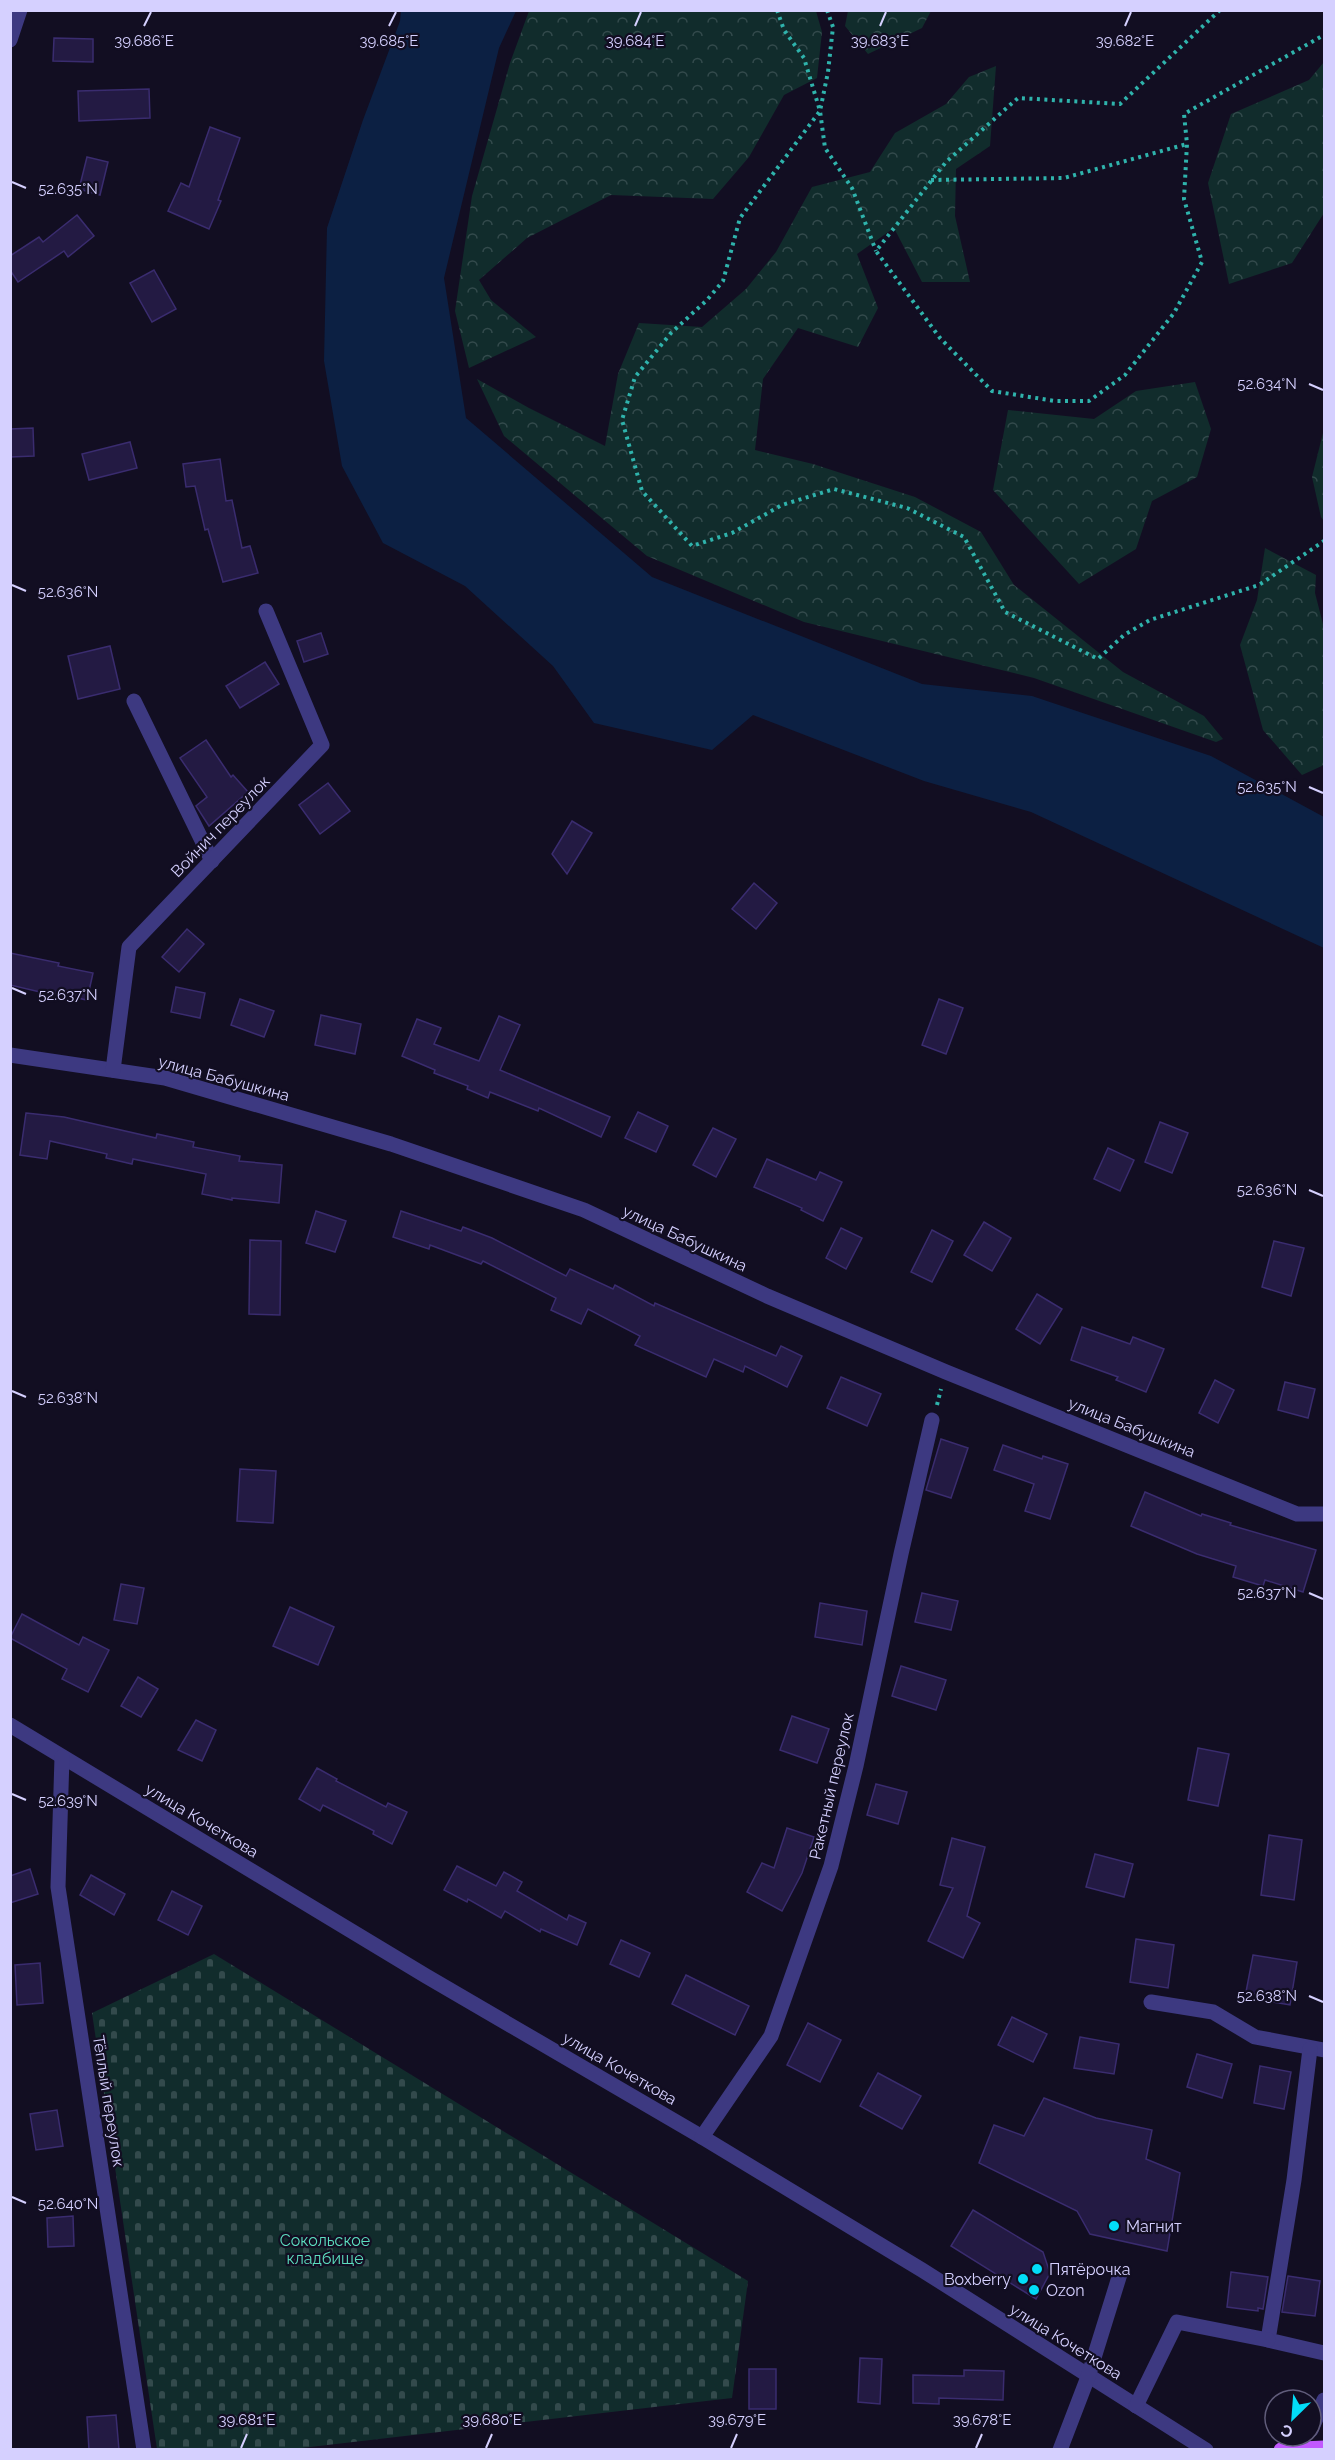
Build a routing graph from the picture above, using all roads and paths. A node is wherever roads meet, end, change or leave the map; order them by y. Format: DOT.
graph roads {
  1 [pos="20,10"];
  2 [pos="777,10"];
  3 [pos="827,10"];
  4 [pos="1220,10"];
  5 [pos="1324,35"];
  6 [pos="10,40"];
  7 [pos="820,111"];
  8 [pos="1186,144"];
  9 [pos="932,180"];
  10 [pos="876,251"];
  11 [pos="1324,542"];
  12 [pos="266,611"];
  13 [pos="134,700"];
  14 [pos="212,861"];
  15 [pos="10,1055"];
  16 [pos="113,1070"];
  17 [pos="946,1372"];
  18 [pos="932,1420"];
  19 [pos="1324,1514"];
  20 [pos="10,1725"];
  21 [pos="62,1757"];
  22 [pos="1151,2002"];
  23 [pos="1317,2050"];
  24 [pos="702,2137"];
  25 [pos="1120,2274"];
  26 [pos="1268,2340"];
  27 [pos="1324,2353"];
  28 [pos="1088,2377"];
  29 [pos="1136,2406"];
  30 [pos="144,2450"];
  31 [pos="1060,2450"];
  32 [pos="1206,2450"];
  1 -- 6 [label="street"];
  2 -- 7 [label="path"];
  3 -- 7 [label="path"];
  4 -- 9 [label="path"];
  5 -- 8 [label="path"];
  7 -- 10 [label="path"];
  7 -- 11 [label="path"];
  8 -- 9 [label="path"];
  8 -- 10 [label="path"];
  9 -- 10 [label="path"];
  12 -- 14 [label="street, Войнич переулок"];
  13 -- 14 [label="street"];
  14 -- 16 [label="street, Войнич переулок"];
  15 -- 16 [label="street, улица Бабушкина"];
  16 -- 17 [label="street, улица Бабушкина"];
  17 -- 18 [label="path"];
  17 -- 19 [label="street, улица Бабушкина"];
  18 -- 24 [label="street, Ракетный переулок"];
  20 -- 21 [label="street, улица Кочеткова"];
  21 -- 24 [label="street, улица Кочеткова"];
  21 -- 30 [label="street, Тёплый переулок"];
  22 -- 23 [label="street"];
  23 -- 26 [label="street"];
  24 -- 28 [label="street, улица Кочеткова"];
  25 -- 28 [label="street"];
  26 -- 27 [label="street"];
  26 -- 29 [label="street"];
  28 -- 29 [label="street, улица Кочеткова"];
  28 -- 31 [label="street"];
  29 -- 32 [label="street, улица Кочеткова"];
}
